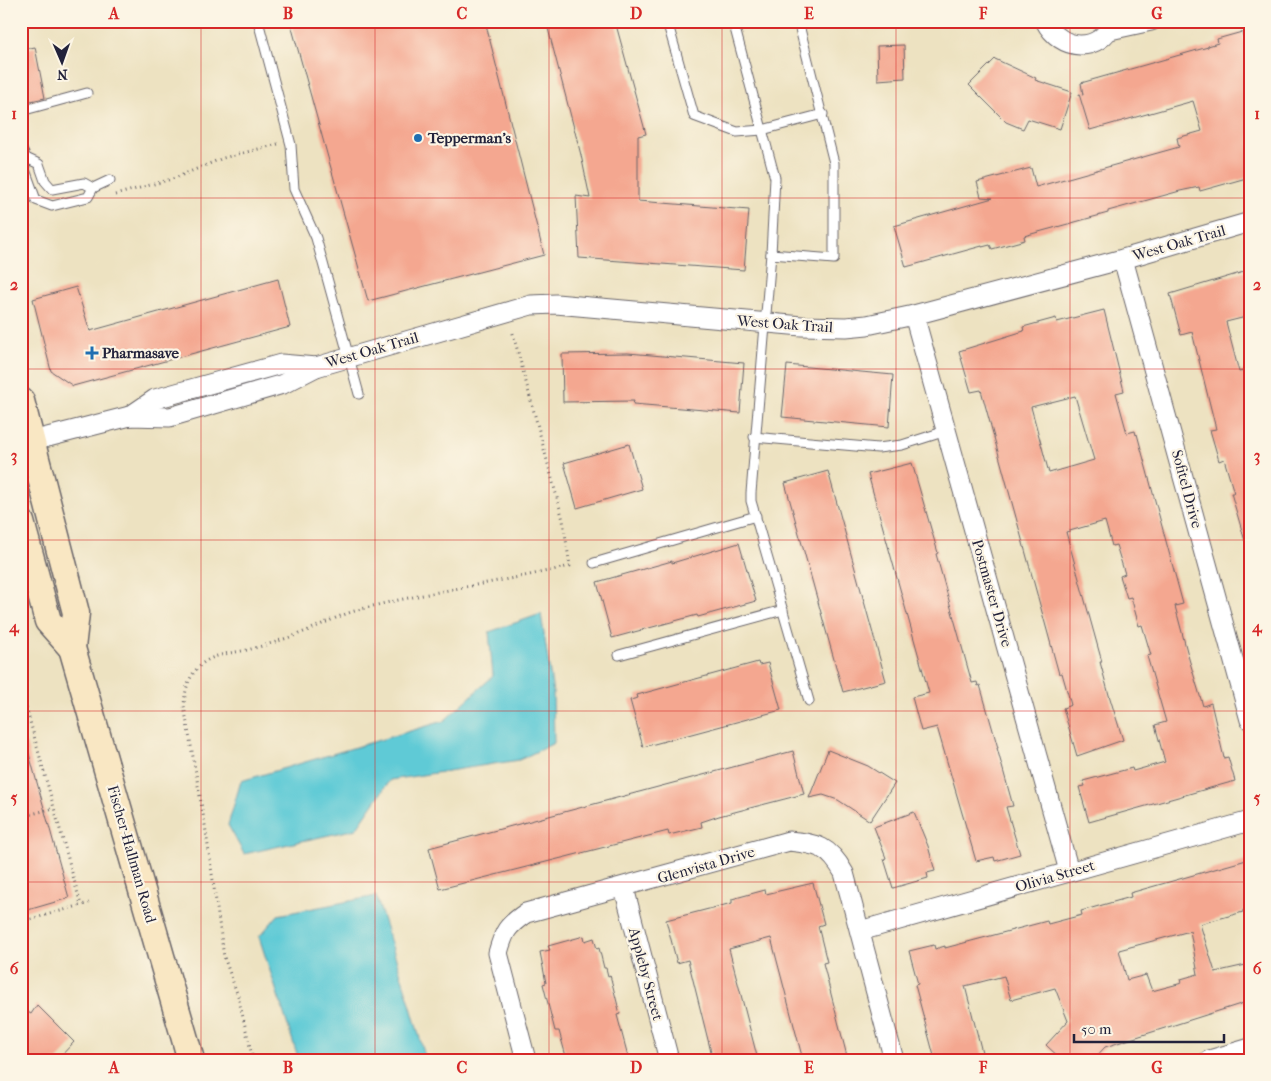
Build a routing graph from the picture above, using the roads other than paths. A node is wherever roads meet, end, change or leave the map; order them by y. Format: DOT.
graph roads {
  1 [pos="258,21"];
  2 [pos="667,21"];
  3 [pos="733,21"];
  4 [pos="798,21"];
  5 [pos="1044,21"];
  6 [pos="1152,21"];
  7 [pos="1112,26"];
  8 [pos="87,93"];
  9 [pos="21,111"];
  10 [pos="823,114"];
  11 [pos="762,130"];
  12 [pos="21,148"];
  13 [pos="26,158"];
  14 [pos="110,180"];
  15 [pos="93,188"];
  16 [pos="1250,222"];
  17 [pos="771,254"];
  18 [pos="1123,259"];
  19 [pos="914,315"];
  20 [pos="765,323"];
  21 [pos="348,358"];
  22 [pos="359,394"];
  23 [pos="21,401"];
  24 [pos="946,431"];
  25 [pos="27,436"];
  26 [pos="754,437"];
  27 [pos="756,516"];
  28 [pos="22,531"];
  29 [pos="594,563"];
  30 [pos="783,610"];
  31 [pos="72,648"];
  32 [pos="619,655"];
  33 [pos="809,701"];
  34 [pos="1250,720"];
  35 [pos="1250,821"];
  36 [pos="1069,871"];
  37 [pos="624,888"];
  38 [pos="860,932"];
  39 [pos="1250,1048"];
  40 [pos="191,1060"];
  41 [pos="526,1060"];
  42 [pos="669,1060"];
  43 [pos="894,1060"];
  44 [pos="1209,1060"];
  1 -- 21 [label="lane"];
  2 -- 11 [label="lane"];
  3 -- 11 [label="lane"];
  4 -- 10 [label="lane"];
  5 -- 7 [label="street"];
  6 -- 7 [label="street"];
  8 -- 9 [label="lane"];
  10 -- 11 [label="lane"];
  10 -- 17 [label="lane"];
  11 -- 17 [label="lane"];
  12 -- 13 [label="lane"];
  13 -- 15 [label="lane"];
  13 -- 15 [label="lane"];
  14 -- 15 [label="lane"];
  16 -- 18 [label="street, West Oak Trail"];
  17 -- 20 [label="lane"];
  18 -- 19 [label="street, West Oak Trail"];
  18 -- 34 [label="street, Sofitel Drive"];
  19 -- 20 [label="street, West Oak Trail"];
  19 -- 24 [label="street, Postmaster Drive"];
  20 -- 21 [label="street, West Oak Trail"];
  20 -- 26 [label="lane"];
  21 -- 22 [label="lane"];
  21 -- 25 [label="street, West Oak Trail"];
  23 -- 25 [label="main road, Fischer-Hallman Road"];
  24 -- 26 [label="lane"];
  24 -- 36 [label="street, Postmaster Drive"];
  25 -- 31 [label="main road, Fischer-Hallman Road"];
  26 -- 27 [label="lane"];
  27 -- 29 [label="lane"];
  27 -- 30 [label="lane"];
  28 -- 31 [label="main road, Fischer-Hallman Road"];
  30 -- 32 [label="lane"];
  30 -- 33 [label="lane"];
  31 -- 40 [label="main road, Fischer-Hallman Road"];
  35 -- 36 [label="street, Olivia Street"];
  36 -- 38 [label="street, Olivia Street"];
  37 -- 38 [label="street, Glenvista Drive"];
  37 -- 41 [label="street, Glenvista Drive"];
  37 -- 42 [label="street, Appleby Street"];
  38 -- 43 [label="street, Glenvista Drive"];
  39 -- 44 [label="street"];
}
